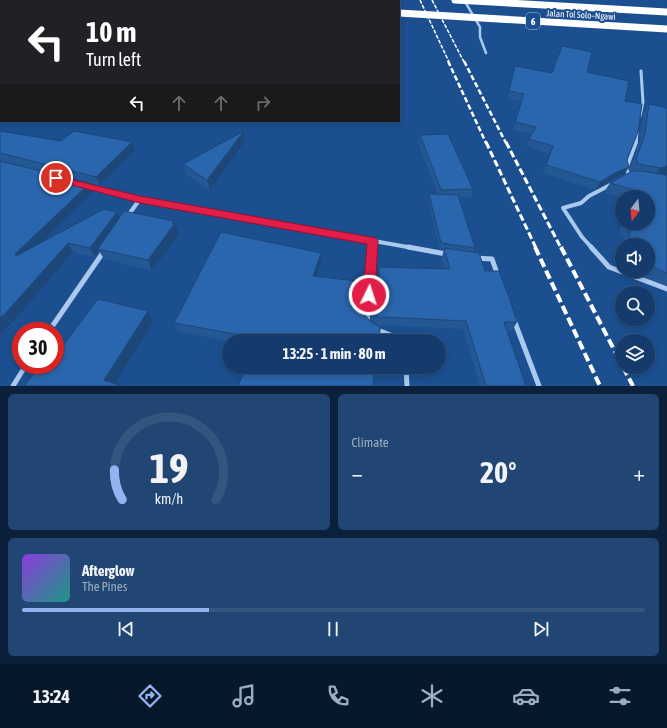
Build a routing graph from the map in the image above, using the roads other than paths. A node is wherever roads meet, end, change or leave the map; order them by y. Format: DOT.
graph roads {
  1 [pos="455,0"];
  2 [pos="464,0"];
  3 [pos="667,12"];
  4 [pos="400,13"];
  5 [pos="667,29"];
  6 [pos="486,53"];
  7 [pos="640,71"];
  8 [pos="630,177"];
  9 [pos="635,178"];
  10 [pos="624,179"];
  11 [pos="618,181"];
  12 [pos="81,185"];
  13 [pos="140,199"];
  14 [pos="122,224"];
  15 [pos="373,241"];
  16 [pos="109,243"];
  17 [pos="453,255"];
  18 [pos="472,257"];
  19 [pos="500,281"];
  20 [pos="667,289"];
  21 [pos="511,311"];
  22 [pos="55,322"];
  23 [pos="387,334"];
  24 [pos="20,374"];
  25 [pos="406,374"];
  26 [pos="12,386"];
  27 [pos="407,386"];
  28 [pos="539,386"];
  1 -- 3 [label="highway, Jalan Tol Solo–Ngawi / 6, bridge"];
  2 -- 6 [label="street"];
  4 -- 5 [label="highway, Jalan Tol Solo–Ngawi / 6, bridge"];
  7 -- 8 [label="street"];
  8 -- 9 [label="street"];
  8 -- 10 [label="street"];
  11 -- 20 [label="street"];
  12 -- 13 [label="street"];
  13 -- 14 [label="street"];
  13 -- 15 [label="street"];
  15 -- 17 [label="street"];
  15 -- 23 [label="street"];
  16 -- 22 [label="street"];
  18 -- 19 [label="street"];
  21 -- 28 [label="street"];
  24 -- 26 [label="street"];
  25 -- 27 [label="street"];
}
